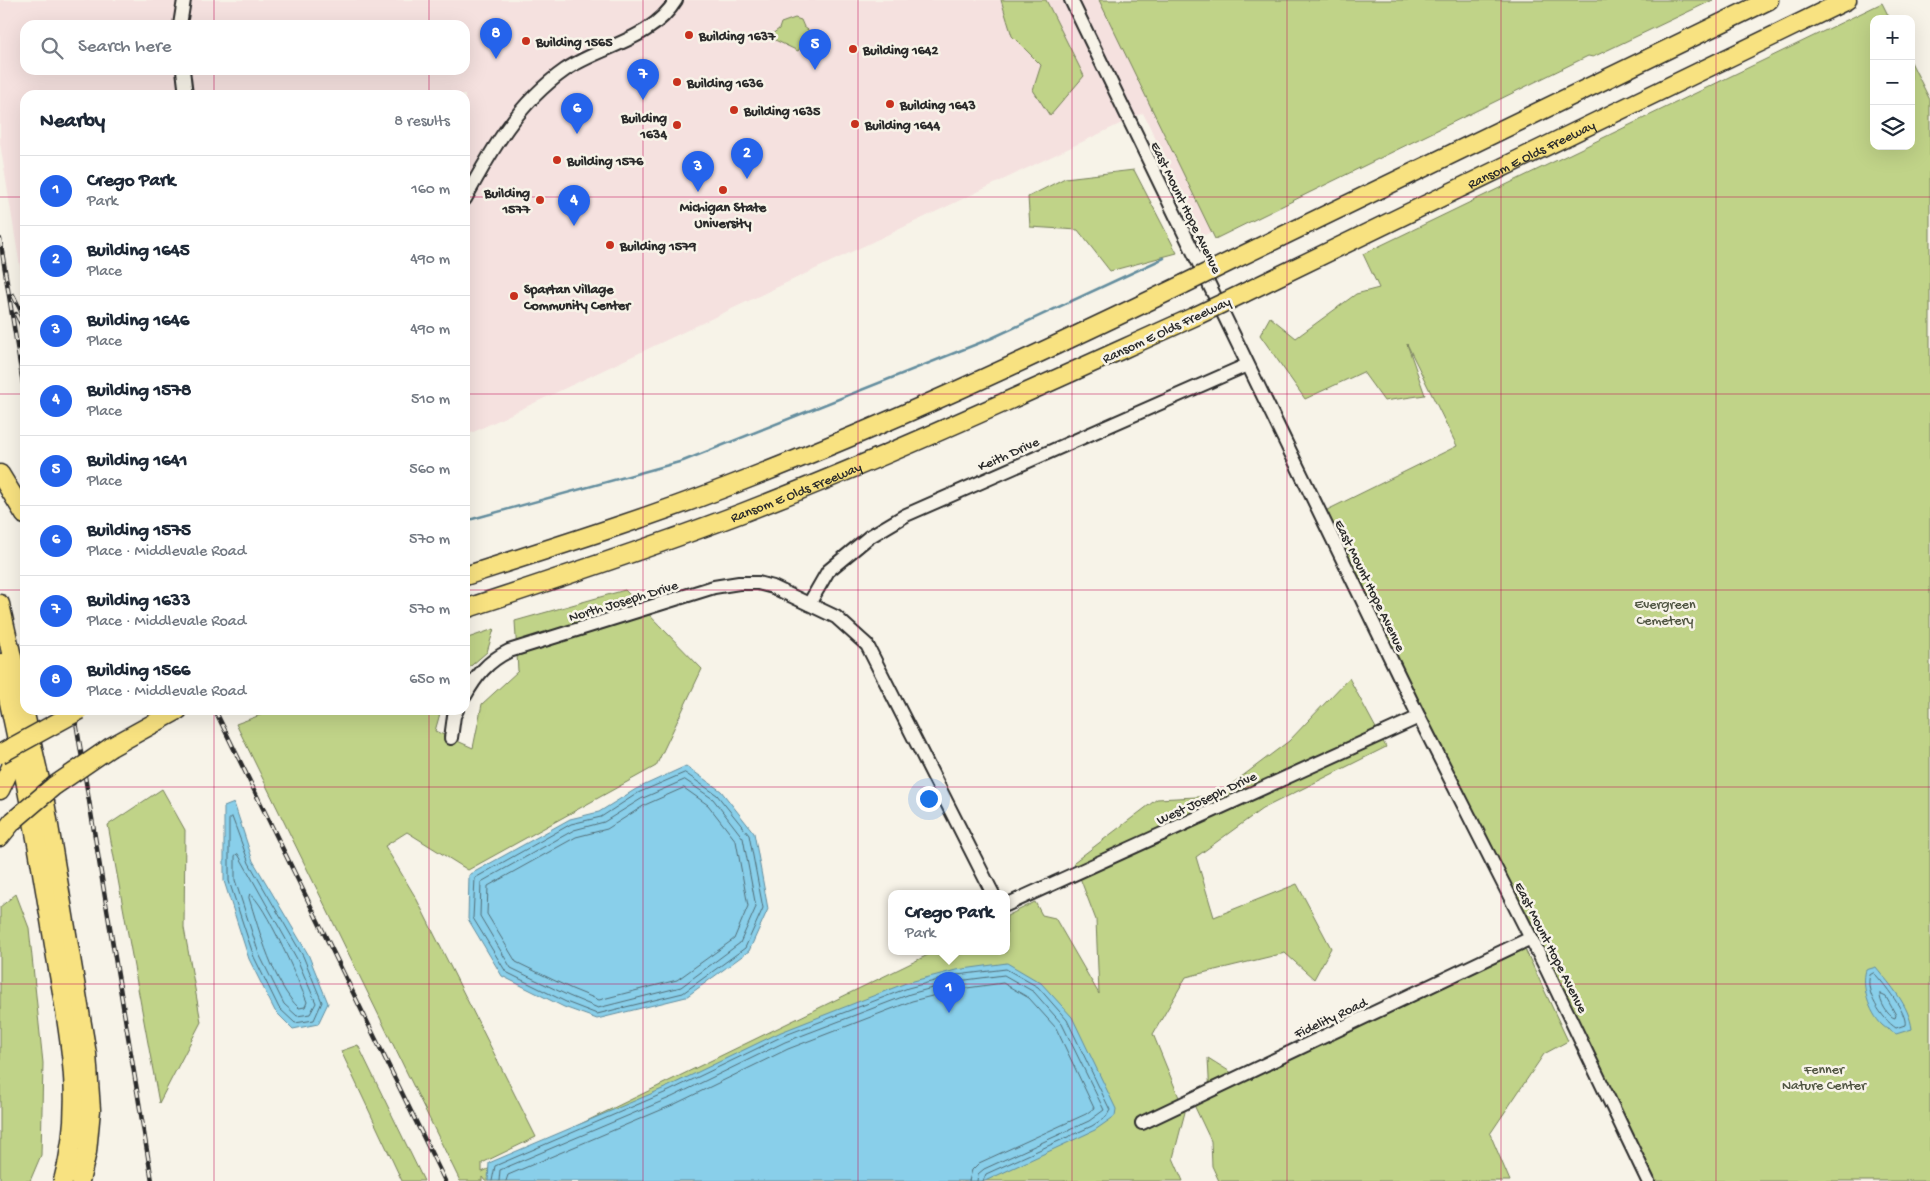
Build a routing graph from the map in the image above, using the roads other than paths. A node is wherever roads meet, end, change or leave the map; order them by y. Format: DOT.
graph roads {
  1 [pos="184,0"];
  2 [pos="676,0"];
  3 [pos="1071,0"];
  4 [pos="1769,0"];
  5 [pos="1847,0"];
  6 [pos="181,20"];
  7 [pos="184,75"];
  8 [pos="185,90"];
  9 [pos="470,189"];
  10 [pos="1247,365"];
  11 [pos="0,474"];
  12 [pos="20,509"];
  13 [pos="470,574"];
  14 [pos="0,604"];
  15 [pos="809,604"];
  16 [pos="470,607"];
  17 [pos="0,662"];
  18 [pos="470,688"];
  19 [pos="20,694"];
  20 [pos="25,715"];
  21 [pos="71,715"];
  22 [pos="169,715"];
  23 [pos="455,715"];
  24 [pos="1418,717"];
  25 [pos="13,718"];
  26 [pos="451,738"];
  27 [pos="0,754"];
  28 [pos="0,790"];
  29 [pos="7,827"];
  30 [pos="0,837"];
  31 [pos="991,890"];
  32 [pos="1010,903"];
  33 [pos="1531,938"];
  34 [pos="1142,1124"];
  35 [pos="63,1181"];
  36 [pos="80,1181"];
  37 [pos="1648,1181"];
  1 -- 6 [label="street"];
  2 -- 9 [label="street"];
  3 -- 10 [label="street, East Mount Hope Avenue"];
  4 -- 13 [label="highway, Ransom E Olds Freeway, bridge"];
  5 -- 16 [label="highway, Ransom E Olds Freeway, bridge"];
  7 -- 8 [label="street"];
  10 -- 15 [label="street, Keith Drive"];
  10 -- 24 [label="street, East Mount Hope Avenue"];
  11 -- 12 [label="highway"];
  14 -- 19 [label="highway"];
  15 -- 18 [label="street, North Joseph Drive"];
  15 -- 31 [label="street"];
  17 -- 25 [label="highway"];
  20 -- 36 [label="highway"];
  21 -- 27 [label="highway, bridge"];
  22 -- 29 [label="highway, bridge"];
  23 -- 26 [label="street"];
  24 -- 32 [label="street, West Joseph Drive"];
  24 -- 33 [label="street, East Mount Hope Avenue"];
  25 -- 28 [label="highway"];
  25 -- 35 [label="highway"];
  29 -- 30 [label="highway"];
  33 -- 34 [label="street, Fidelity Road"];
  33 -- 37 [label="street, East Mount Hope Avenue"];
}
